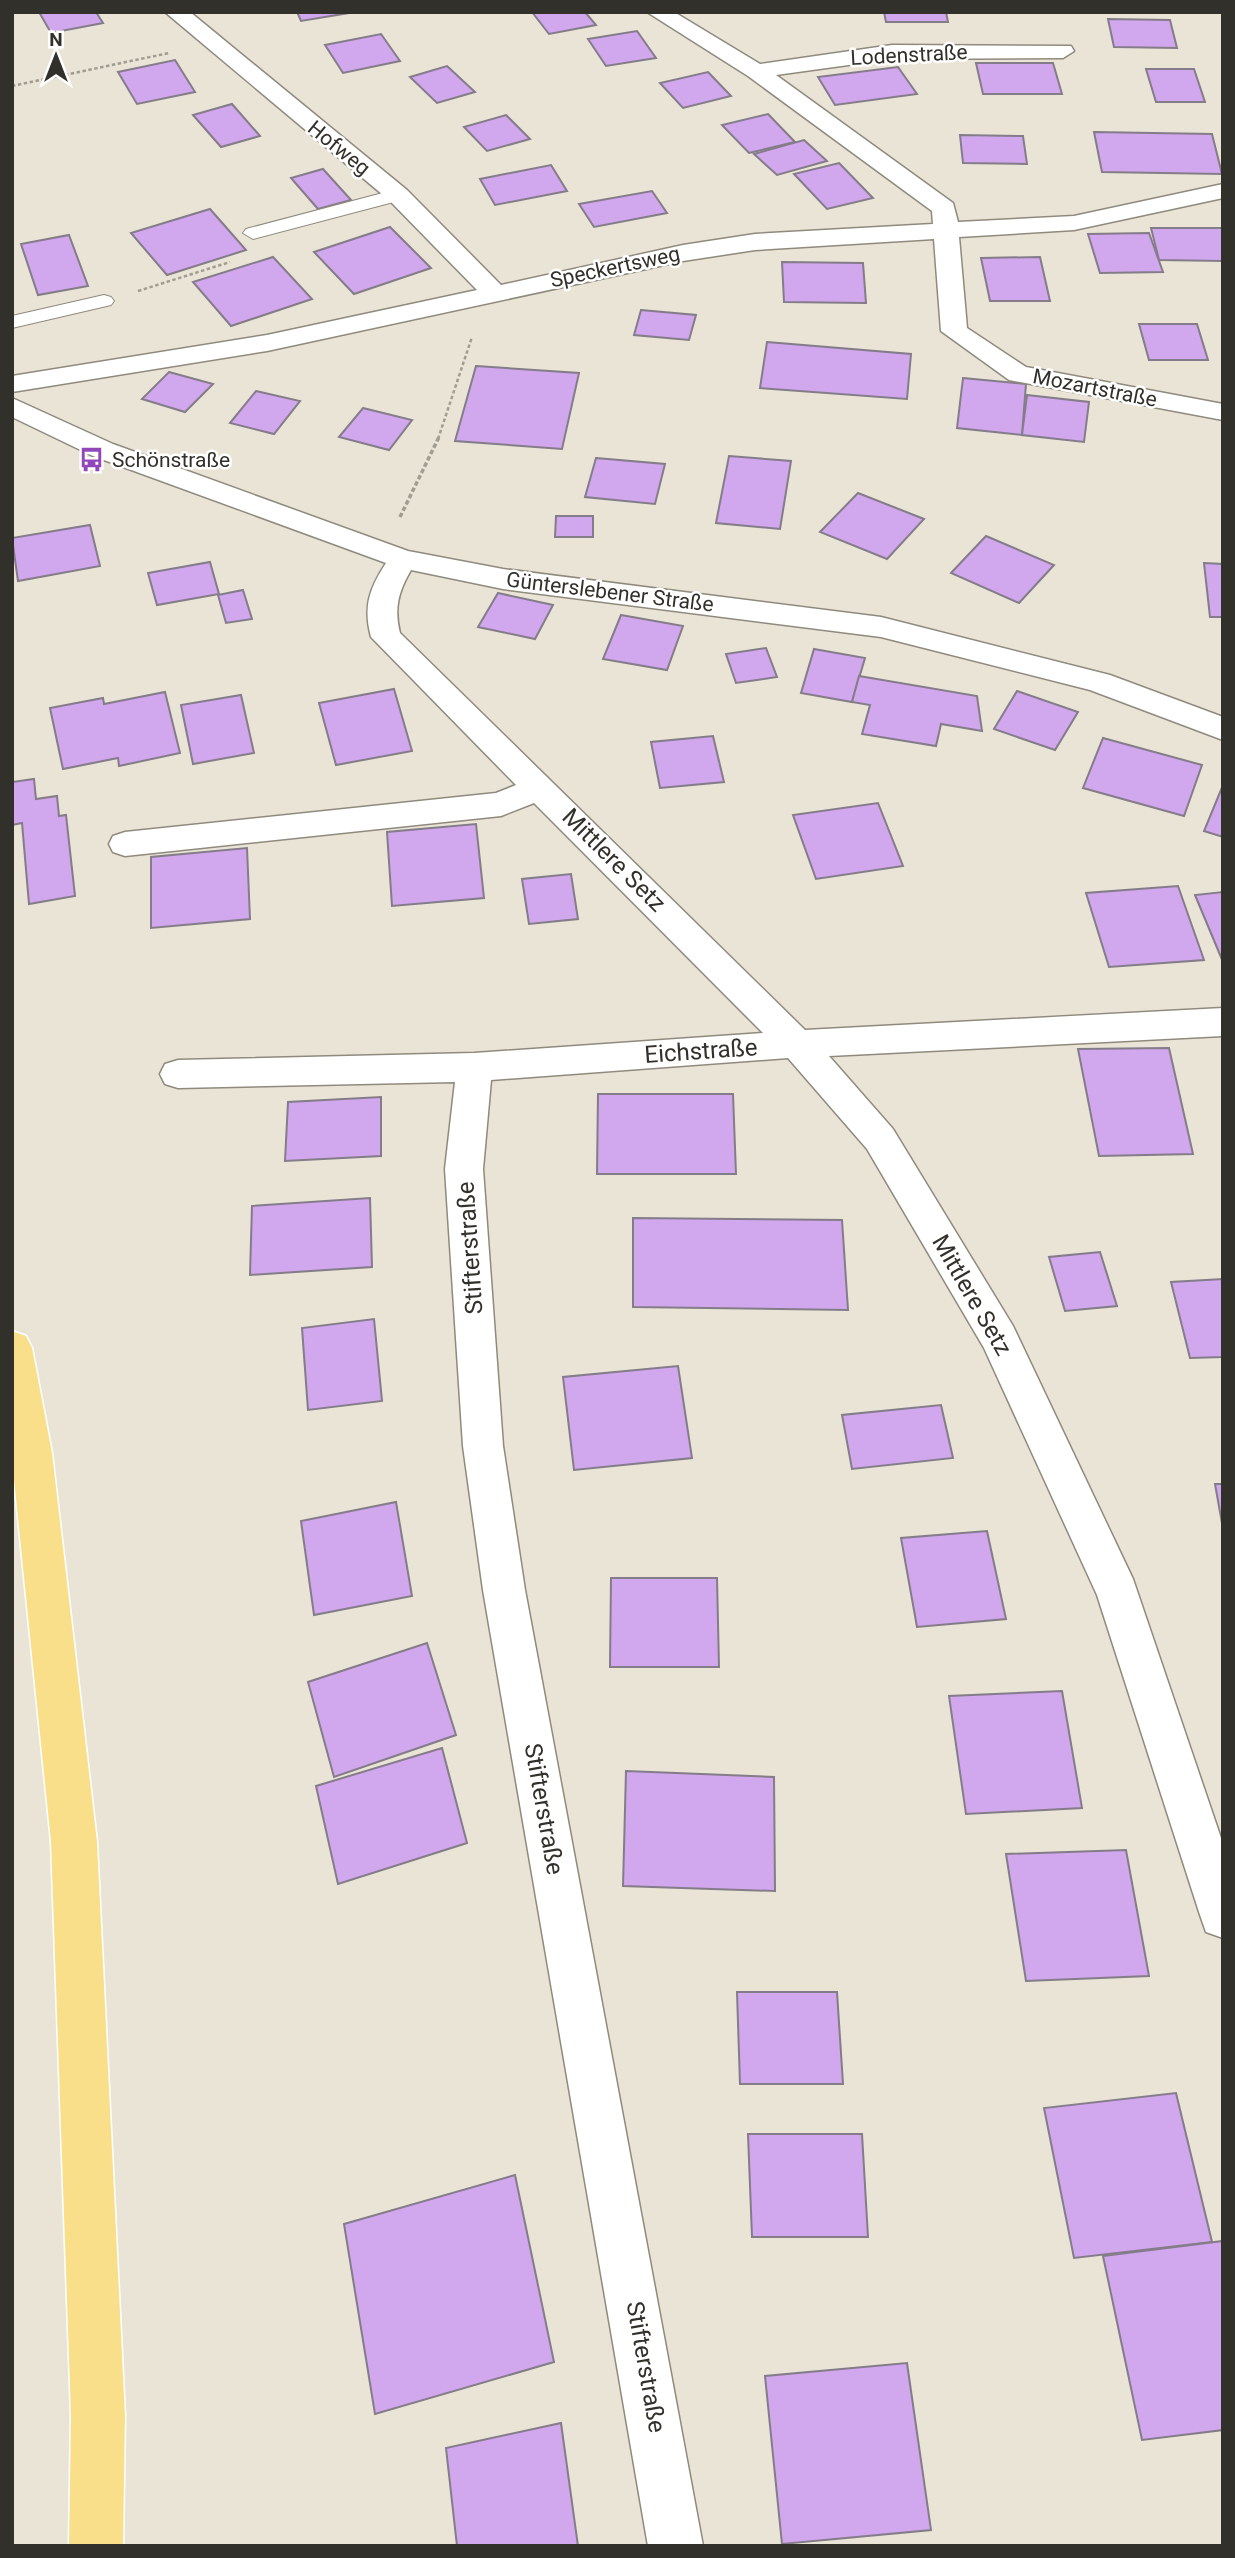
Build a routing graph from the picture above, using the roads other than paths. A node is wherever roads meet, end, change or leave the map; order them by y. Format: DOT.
graph roads {
  1 [pos="176,12"];
  2 [pos="658,12"];
  3 [pos="1063,51"];
  4 [pos="756,71"];
  5 [pos="1223,191"];
  6 [pos="398,195"];
  7 [pos="947,230"];
  8 [pos="253,233"];
  9 [pos="494,292"];
  10 [pos="104,301"];
  11 [pos="12,323"];
  12 [pos="12,384"];
  13 [pos="12,406"];
  14 [pos="1223,412"];
  15 [pos="403,559"];
  16 [pos="1223,729"];
  17 [pos="541,787"];
  18 [pos="125,844"];
  19 [pos="1223,1022"];
  20 [pos="797,1044"];
  21 [pos="474,1067"];
  22 [pos="178,1074"];
  23 [pos="12,1348"];
  24 [pos="1223,1915"];
  25 [pos="96,2546"];
  26 [pos="676,2546"];
  1 -- 6 [label="street, Hofweg"];
  2 -- 4 [label="street"];
  3 -- 4 [label="street, Lodenstraße"];
  4 -- 7 [label="street"];
  5 -- 7 [label="street, Speckertsweg"];
  6 -- 8 [label="lane"];
  6 -- 9 [label="street, Hofweg"];
  7 -- 9 [label="street, Speckertsweg"];
  7 -- 14 [label="street, Mozartstraße"];
  9 -- 12 [label="street, Speckertsweg"];
  10 -- 11 [label="lane"];
  13 -- 15 [label="street, Günterslebener Straße"];
  15 -- 16 [label="street, Günterslebener Straße"];
  15 -- 17 [label="street, Mittlere Setz"];
  17 -- 18 [label="street, Mittlere Setz"];
  17 -- 20 [label="street, Mittlere Setz"];
  19 -- 20 [label="street, Eichstraße"];
  20 -- 21 [label="street, Eichstraße"];
  20 -- 24 [label="street, Mittlere Setz"];
  21 -- 22 [label="street, Eichstraße"];
  21 -- 26 [label="street, Stifterstraße"];
  23 -- 25 [label="main road"];
}
